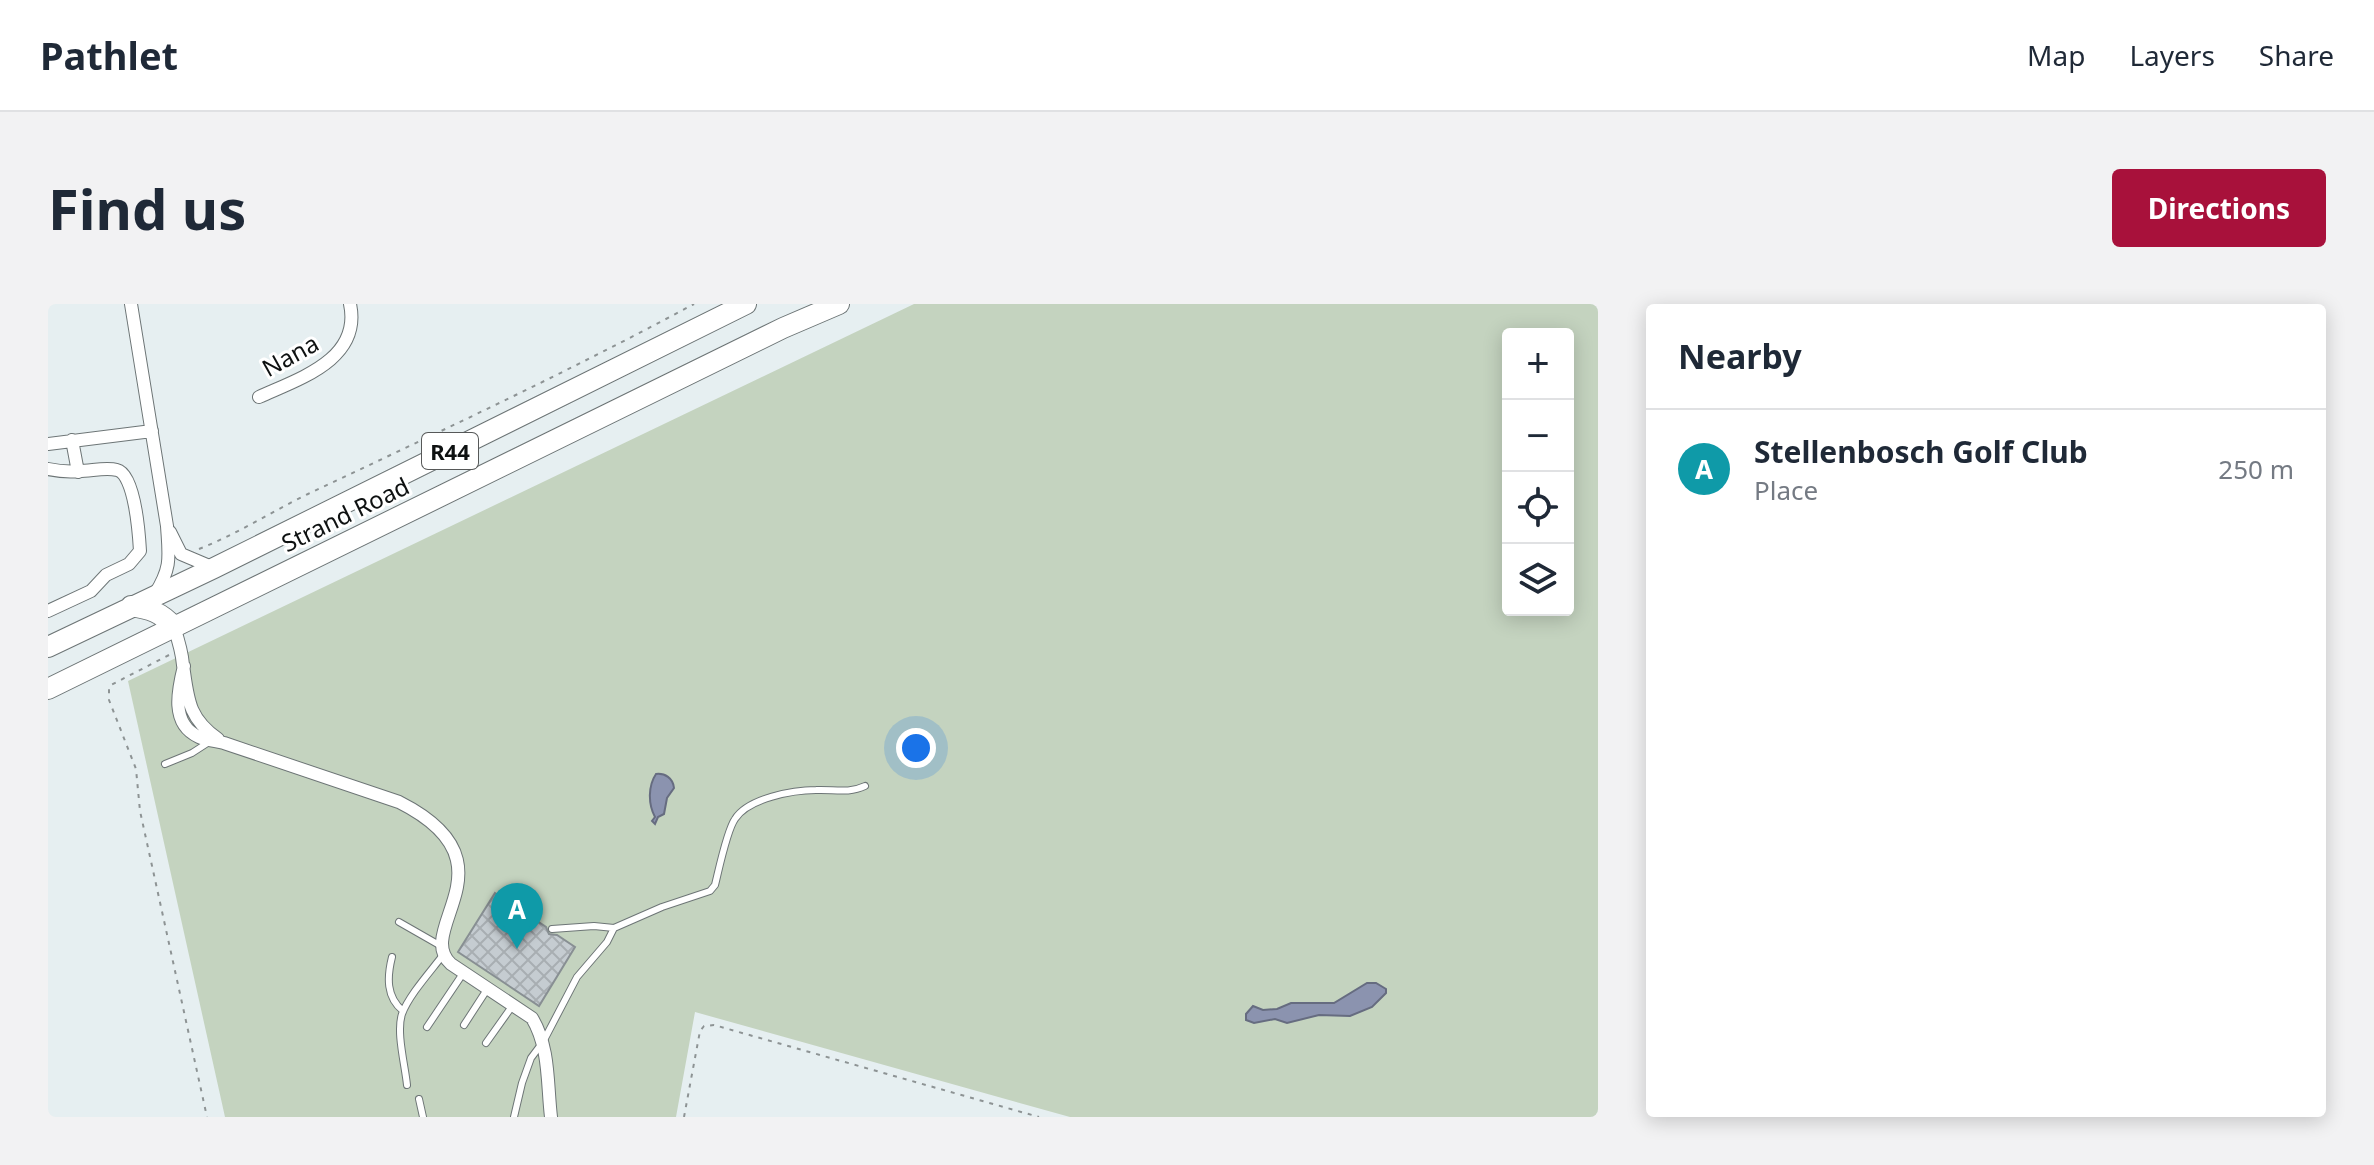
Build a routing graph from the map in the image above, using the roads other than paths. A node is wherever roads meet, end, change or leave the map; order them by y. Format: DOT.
graph roads {
  1 [pos="131,304"];
  2 [pos="350,304"];
  3 [pos="733,304"];
  4 [pos="746,304"];
  5 [pos="839,304"];
  6 [pos="714,320"];
  7 [pos="259,397"];
  8 [pos="152,431"];
  9 [pos="72,440"];
  10 [pos="48,444"];
  11 [pos="48,469"];
  12 [pos="78,472"];
  13 [pos="167,526"];
  14 [pos="214,568"];
  15 [pos="185,581"];
  16 [pos="154,596"];
  17 [pos="131,606"];
  18 [pos="48,611"];
  19 [pos="174,627"];
  20 [pos="48,647"];
  21 [pos="48,689"];
  22 [pos="218,741"];
  23 [pos="165,764"];
  24 [pos="865,786"];
  25 [pos="399,922"];
  26 [pos="614,928"];
  27 [pos="552,929"];
  28 [pos="442,950"];
  29 [pos="392,957"];
  30 [pos="464,972"];
  31 [pos="488,988"];
  32 [pos="513,1005"];
  33 [pos="403,1011"];
  34 [pos="464,1025"];
  35 [pos="427,1027"];
  36 [pos="543,1042"];
  37 [pos="486,1043"];
  38 [pos="407,1085"];
  39 [pos="419,1099"];
  40 [pos="423,1117"];
  41 [pos="514,1117"];
  42 [pos="551,1117"];
  1 -- 8 [label="street"];
  2 -- 7 [label="street, Nana"];
  3 -- 6 [label="lane"];
  4 -- 6 [label="main road, Strand Road / R44"];
  5 -- 19 [label="main road, Strand Road / R44"];
  6 -- 14 [label="main road, Strand Road / R44"];
  8 -- 9 [label="street"];
  8 -- 13 [label="street"];
  9 -- 10 [label="street"];
  9 -- 12 [label="street"];
  11 -- 12 [label="street"];
  12 -- 18 [label="street"];
  13 -- 14 [label="street"];
  13 -- 16 [label="street"];
  14 -- 15 [label="main road, Strand Road / R44"];
  15 -- 16 [label="main road, Strand Road / R44"];
  15 -- 19 [label="main road"];
  16 -- 17 [label="main road, Strand Road / R44"];
  17 -- 19 [label="main road"];
  17 -- 20 [label="main road, Strand Road / R44"];
  19 -- 21 [label="main road, Strand Road / R44"];
  19 -- 22 [label="street"];
  22 -- 23 [label="lane"];
  22 -- 28 [label="street"];
  24 -- 26 [label="lane"];
  25 -- 28 [label="lane"];
  26 -- 27 [label="lane"];
  26 -- 36 [label="lane"];
  28 -- 30 [label="street"];
  28 -- 33 [label="lane"];
  29 -- 33 [label="lane"];
  30 -- 31 [label="street"];
  30 -- 35 [label="lane"];
  31 -- 32 [label="street"];
  31 -- 34 [label="lane"];
  32 -- 36 [label="street"];
  32 -- 37 [label="lane"];
  33 -- 38 [label="lane"];
  36 -- 41 [label="lane"];
  36 -- 42 [label="street"];
  39 -- 40 [label="lane"];
}
